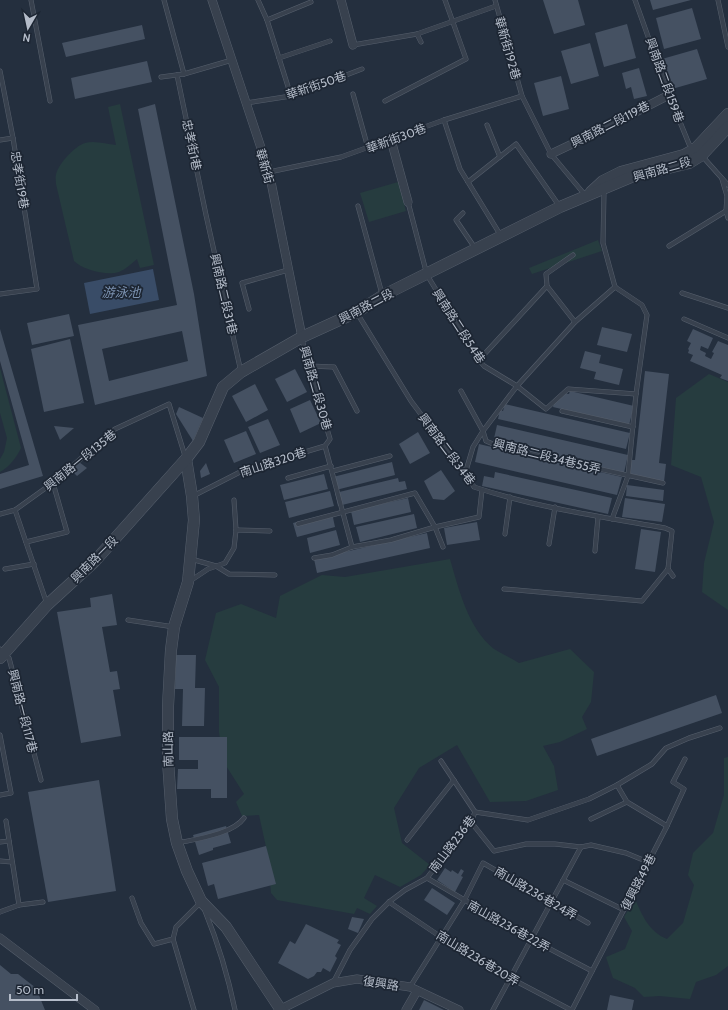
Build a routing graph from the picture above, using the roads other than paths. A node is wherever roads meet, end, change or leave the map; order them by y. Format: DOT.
graph roads {
  1 [pos="31,0"];
  2 [pos="164,0"];
  3 [pos="212,0"];
  4 [pos="258,0"];
  5 [pos="341,0"];
  6 [pos="446,0"];
  7 [pos="494,0"];
  8 [pos="635,0"];
  9 [pos="718,0"];
  10 [pos="311,2"];
  11 [pos="496,6"];
  12 [pos="267,20"];
  13 [pos="452,21"];
  14 [pos="417,34"];
  15 [pos="330,41"];
  16 [pos="421,42"];
  17 [pos="353,45"];
  18 [pos="728,47"];
  19 [pos="279,58"];
  20 [pos="232,60"];
  21 [pos="362,69"];
  22 [pos="0,71"];
  23 [pos="184,74"];
  24 [pos="177,75"];
  25 [pos="161,77"];
  26 [pos="353,94"];
  27 [pos="669,95"];
  28 [pos="291,96"];
  29 [pos="522,96"];
  30 [pos="50,101"];
  31 [pos="386,101"];
  32 [pos="246,104"];
  33 [pos="728,114"];
  34 [pos="444,120"];
  35 [pos="487,124"];
  36 [pos="728,127"];
  37 [pos="13,138"];
  38 [pos="0,140"];
  39 [pos="391,140"];
  40 [pos="368,148"];
  41 [pos="698,152"];
  42 [pos="551,154"];
  43 [pos="500,157"];
  44 [pos="268,172"];
  45 [pos="722,178"];
  46 [pos="468,182"];
  47 [pos="728,185"];
  48 [pos="604,190"];
  49 [pos="586,196"];
  50 [pos="408,202"];
  51 [pos="358,206"];
  52 [pos="560,207"];
  53 [pos="726,211"];
  54 [pos="463,213"];
  55 [pos="206,215"];
  56 [pos="728,218"];
  57 [pos="502,237"];
  58 [pos="669,246"];
  59 [pos="476,250"];
  60 [pos="573,254"];
  61 [pos="288,270"];
  62 [pos="427,275"];
  63 [pos="547,286"];
  64 [pos="615,287"];
  65 [pos="682,293"];
  66 [pos="0,294"];
  67 [pos="382,296"];
  68 [pos="728,308"];
  69 [pos="249,309"];
  70 [pos="357,312"];
  71 [pos="684,318"];
  72 [pos="575,322"];
  73 [pos="302,337"];
  74 [pos="728,338"];
  75 [pos="479,360"];
  76 [pos="309,366"];
  77 [pos="241,372"];
  78 [pos="517,386"];
  79 [pos="461,391"];
  80 [pos="636,394"];
  81 [pos="356,411"];
  82 [pos="562,412"];
  83 [pos="633,427"];
  84 [pos="483,431"];
  85 [pos="325,446"];
  86 [pos="390,456"];
  87 [pos="186,459"];
  88 [pos="332,468"];
  89 [pos="465,474"];
  90 [pos="628,476"];
  91 [pos="288,478"];
  92 [pos="53,483"];
  93 [pos="663,483"];
  94 [pos="482,490"];
  95 [pos="192,496"];
  96 [pos="510,497"];
  97 [pos="234,500"];
  98 [pos="555,508"];
  99 [pos="15,510"];
  100 [pos="342,513"];
  101 [pos="0,514"];
  102 [pos="598,517"];
  103 [pos="612,519"];
  104 [pos="298,524"];
  105 [pos="436,527"];
  106 [pos="236,530"];
  107 [pos="270,531"];
  108 [pos="505,534"];
  109 [pos="26,542"];
  110 [pos="549,544"];
  111 [pos="352,547"];
  112 [pos="442,547"];
  113 [pos="595,551"];
  114 [pos="314,558"];
  115 [pos="190,559"];
  116 [pos="34,564"];
  117 [pos="216,566"];
  118 [pos="5,569"];
  119 [pos="668,569"];
  120 [pos="275,575"];
  121 [pos="673,576"];
  122 [pos="188,582"];
  123 [pos="504,589"];
  124 [pos="48,604"];
  125 [pos="128,620"];
  126 [pos="174,627"];
  127 [pos="0,654"];
  128 [pos="720,728"];
  129 [pos="0,735"];
  130 [pos="685,759"];
  131 [pos="441,761"];
  132 [pos="41,780"];
  133 [pos="454,780"];
  134 [pos="617,785"];
  135 [pos="0,794"];
  136 [pos="626,802"];
  137 [pos="475,812"];
  138 [pos="244,818"];
  139 [pos="591,819"];
  140 [pos="6,821"];
  141 [pos="471,822"];
  142 [pos="667,826"];
  143 [pos="407,840"];
  144 [pos="9,841"];
  145 [pos="0,842"];
  146 [pos="177,844"];
  147 [pos="581,847"];
  148 [pos="0,861"];
  149 [pos="12,862"];
  150 [pos="648,862"];
  151 [pos="427,878"];
  152 [pos="563,880"];
  153 [pos="132,898"];
  154 [pos="464,900"];
  155 [pos="201,901"];
  156 [pos="42,902"];
  157 [pos="389,902"];
  158 [pos="551,903"];
  159 [pos="19,905"];
  160 [pos="624,910"];
  161 [pos="0,912"];
  162 [pos="588,923"];
  163 [pos="442,937"];
  164 [pos="0,938"];
  165 [pos="173,939"];
  166 [pos="531,939"];
  167 [pos="592,971"];
  168 [pos="510,978"];
  169 [pos="333,983"];
  170 [pos="414,989"];
  171 [pos="95,1010"];
  172 [pos="194,1010"];
  173 [pos="235,1010"];
  174 [pos="280,1010"];
  175 [pos="406,1010"];
  176 [pos="459,1010"];
  177 [pos="493,1010"];
  178 [pos="572,1010"];
  1 -- 30 [label="lane"];
  2 -- 23 [label="lane"];
  3 -- 20 [label="street, 華新街"];
  4 -- 12 [label="lane"];
  5 -- 17 [label="street"];
  6 -- 13 [label="lane"];
  7 -- 11 [label="lane, 華新街192巷"];
  8 -- 27 [label="lane, 興南路二段159巷"];
  9 -- 18 [label="lane"];
  10 -- 12 [label="lane"];
  11 -- 13 [label="lane"];
  11 -- 29 [label="lane, 華新街192巷"];
  12 -- 19 [label="lane"];
  13 -- 14 [label="lane"];
  13 -- 31 [label="lane"];
  14 -- 16 [label="lane"];
  14 -- 17 [label="lane"];
  15 -- 19 [label="lane"];
  19 -- 28 [label="lane"];
  20 -- 23 [label="lane"];
  20 -- 32 [label="street, 華新街"];
  21 -- 28 [label="lane, 華新街50巷"];
  22 -- 37 [label="lane, 忠孝街19巷"];
  23 -- 24 [label="lane"];
  24 -- 25 [label="lane"];
  24 -- 55 [label="lane, 忠孝街1巷"];
  26 -- 40 [label="lane"];
  27 -- 41 [label="lane, 興南路二段159巷"];
  27 -- 42 [label="street, 興南路二段119巷"];
  28 -- 32 [label="lane, 華新街50巷"];
  29 -- 34 [label="lane, 華新街30巷"];
  29 -- 42 [label="lane, 華新街192巷"];
  32 -- 44 [label="street, 華新街"];
  33 -- 41 [label="street, 興南路二段"];
  34 -- 39 [label="lane, 華新街30巷"];
  34 -- 46 [label="lane"];
  35 -- 43 [label="lane"];
  36 -- 41 [label="street, 興南路二段"];
  37 -- 38 [label="lane"];
  37 -- 66 [label="lane, 忠孝街19巷"];
  39 -- 40 [label="lane, 華新街30巷"];
  39 -- 50 [label="street"];
  40 -- 44 [label="lane, 華新街30巷"];
  41 -- 45 [label="lane, 興南路二段159巷"];
  41 -- 48 [label="street, 興南路二段"];
  41 -- 49 [label="street, 興南路二段"];
  42 -- 49 [label="lane, 華新街192巷"];
  43 -- 46 [label="lane"];
  43 -- 52 [label="lane"];
  44 -- 61 [label="street, 華新街"];
  45 -- 47 [label="lane, 興南路二段159巷"];
  45 -- 53 [label="lane"];
  46 -- 57 [label="lane"];
  48 -- 49 [label="street, 興南路二段"];
  48 -- 64 [label="lane"];
  49 -- 52 [label="street, 興南路二段"];
  50 -- 62 [label="lane, 興南路二段54巷"];
  51 -- 67 [label="lane"];
  52 -- 57 [label="street, 興南路二段"];
  53 -- 56 [label="lane"];
  53 -- 58 [label="lane"];
  54 -- 59 [label="lane"];
  55 -- 77 [label="lane, 興南路二段31巷"];
  57 -- 59 [label="street, 興南路二段"];
  59 -- 62 [label="street, 興南路二段"];
  60 -- 63 [label="lane"];
  61 -- 69 [label="lane"];
  61 -- 73 [label="street, 華新街"];
  62 -- 67 [label="street, 興南路二段"];
  62 -- 75 [label="lane, 興南路二段54巷"];
  63 -- 72 [label="lane"];
  63 -- 75 [label="lane"];
  64 -- 72 [label="lane"];
  64 -- 80 [label="lane"];
  65 -- 68 [label="lane"];
  67 -- 70 [label="street, 興南路二段"];
  70 -- 73 [label="street, 興南路二段"];
  70 -- 89 [label="lane, 興南路二段34巷"];
  71 -- 74 [label="lane"];
  72 -- 78 [label="lane"];
  73 -- 76 [label="lane, 興南路二段30巷"];
  73 -- 77 [label="street, 興南路二段"];
  75 -- 78 [label="lane, 興南路二段54巷"];
  76 -- 81 [label="lane"];
  76 -- 85 [label="lane, 興南路二段30巷"];
  77 -- 87 [label="street, 興南路二段"];
  78 -- 80 [label="lane, 興南路二段54巷"];
  78 -- 84 [label="lane"];
  79 -- 84 [label="lane, 興南路二段34巷55弄"];
  80 -- 83 [label="lane"];
  82 -- 83 [label="lane"];
  83 -- 90 [label="lane"];
  84 -- 89 [label="lane"];
  84 -- 90 [label="lane, 興南路二段34巷55弄"];
  85 -- 88 [label="lane"];
  85 -- 95 [label="lane, 南山路320巷"];
  86 -- 88 [label="lane"];
  87 -- 92 [label="lane, 興南路一段135巷"];
  87 -- 95 [label="street, 南山路"];
  87 -- 124 [label="street, 興南路一段"];
  88 -- 91 [label="lane"];
  88 -- 100 [label="lane"];
  89 -- 94 [label="lane, 興南路二段34巷"];
  90 -- 93 [label="lane, 興南路二段34巷55弄"];
  90 -- 103 [label="lane"];
  92 -- 99 [label="lane, 興南路一段135巷"];
  92 -- 109 [label="lane"];
  94 -- 96 [label="lane, 興南路二段34巷"];
  94 -- 105 [label="lane"];
  95 -- 115 [label="street, 南山路"];
  96 -- 98 [label="lane, 興南路二段34巷"];
  96 -- 108 [label="lane"];
  97 -- 106 [label="lane"];
  98 -- 102 [label="lane, 興南路二段34巷"];
  98 -- 110 [label="lane"];
  99 -- 101 [label="lane, 興南路一段135巷"];
  99 -- 109 [label="lane"];
  100 -- 104 [label="lane"];
  100 -- 105 [label="lane"];
  100 -- 111 [label="lane"];
  102 -- 103 [label="lane, 興南路二段34巷"];
  102 -- 113 [label="lane"];
  103 -- 119 [label="lane, 興南路二段34巷"];
  105 -- 111 [label="lane"];
  105 -- 112 [label="lane"];
  106 -- 107 [label="lane"];
  106 -- 117 [label="lane"];
  109 -- 116 [label="lane"];
  111 -- 114 [label="lane"];
  115 -- 117 [label="lane"];
  115 -- 122 [label="street, 南山路"];
  116 -- 118 [label="lane"];
  116 -- 124 [label="lane"];
  117 -- 120 [label="lane"];
  117 -- 122 [label="lane"];
  119 -- 121 [label="lane"];
  119 -- 123 [label="lane"];
  122 -- 126 [label="street, 南山路"];
  124 -- 127 [label="street, 興南路一段"];
  125 -- 126 [label="lane"];
  126 -- 146 [label="street, 南山路"];
  127 -- 132 [label="lane, 興南路一段117巷"];
  128 -- 134 [label="lane, 南山路236巷"];
  129 -- 135 [label="lane"];
  130 -- 142 [label="lane, 復興路49巷"];
  131 -- 133 [label="lane"];
  133 -- 137 [label="lane"];
  133 -- 143 [label="lane"];
  134 -- 136 [label="lane"];
  134 -- 137 [label="lane, 南山路236巷"];
  136 -- 139 [label="lane"];
  136 -- 142 [label="lane"];
  137 -- 141 [label="lane, 南山路236巷"];
  138 -- 146 [label="lane"];
  140 -- 144 [label="lane"];
  141 -- 147 [label="lane"];
  141 -- 151 [label="lane, 南山路236巷"];
  142 -- 150 [label="lane, 復興路49巷"];
  144 -- 145 [label="lane"];
  144 -- 149 [label="lane"];
  146 -- 155 [label="street, 南山路"];
  147 -- 150 [label="lane"];
  147 -- 152 [label="lane"];
  148 -- 149 [label="lane"];
  149 -- 159 [label="lane"];
  150 -- 160 [label="lane, 復興路49巷"];
  151 -- 154 [label="lane, 南山路236巷22弄"];
  151 -- 157 [label="lane, 南山路236巷"];
  152 -- 158 [label="lane"];
  152 -- 160 [label="lane"];
  153 -- 165 [label="lane"];
  154 -- 158 [label="lane, 南山路236巷24弄"];
  154 -- 163 [label="lane"];
  154 -- 166 [label="lane, 南山路236巷22弄"];
  155 -- 165 [label="lane"];
  155 -- 173 [label="lane"];
  155 -- 174 [label="street, 南山路"];
  156 -- 159 [label="lane"];
  157 -- 163 [label="lane, 南山路236巷20弄"];
  157 -- 169 [label="lane, 南山路236巷"];
  158 -- 162 [label="lane, 南山路236巷24弄"];
  158 -- 166 [label="lane"];
  159 -- 161 [label="lane"];
  160 -- 167 [label="lane, 復興路49巷"];
  163 -- 168 [label="lane, 南山路236巷20弄"];
  163 -- 170 [label="lane"];
  164 -- 171 [label="street"];
  165 -- 172 [label="lane"];
  166 -- 167 [label="lane, 南山路236巷22弄"];
  166 -- 168 [label="lane"];
  167 -- 178 [label="lane, 復興路49巷"];
  168 -- 177 [label="lane"];
  168 -- 178 [label="lane, 南山路236巷20弄"];
  169 -- 170 [label="street, 復興路"];
  169 -- 174 [label="street, 復興路"];
  170 -- 175 [label="street"];
  170 -- 176 [label="street, 復興路"];
}
